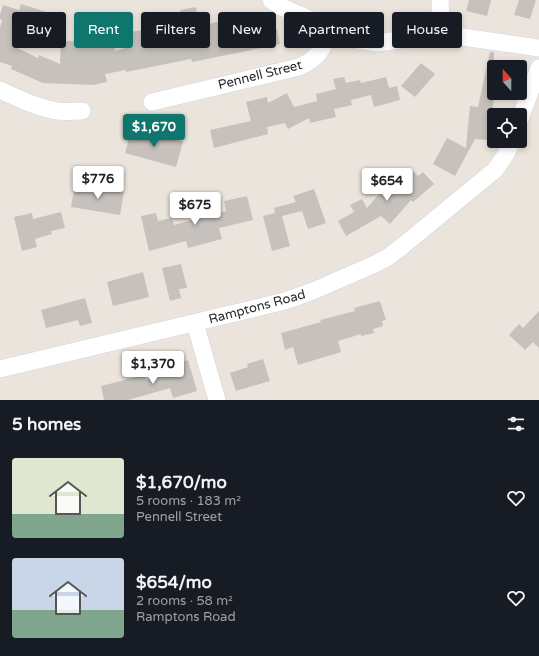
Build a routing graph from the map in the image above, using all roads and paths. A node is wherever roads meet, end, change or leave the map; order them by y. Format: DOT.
graph roads {
  1 [pos="271,0"];
  2 [pos="440,0"];
  3 [pos="293,12"];
  4 [pos="441,12"];
  5 [pos="462,37"];
  6 [pos="322,48"];
  7 [pos="539,48"];
  8 [pos="539,68"];
  9 [pos="0,90"];
  10 [pos="152,102"];
  11 [pos="524,108"];
  12 [pos="82,111"];
  13 [pos="508,148"];
  14 [pos="195,323"];
  15 [pos="0,369"];
  16 [pos="217,400"];
  1 -- 3 [label="street"];
  2 -- 4 [label="street"];
  5 -- 7 [label="street"];
  6 -- 10 [label="street, Pennell Street"];
  8 -- 11 [label="street"];
  9 -- 12 [label="street"];
  13 -- 14 [label="street, Ramptons Road"];
  14 -- 15 [label="street, Ramptons Road"];
  14 -- 16 [label="street"];
}
